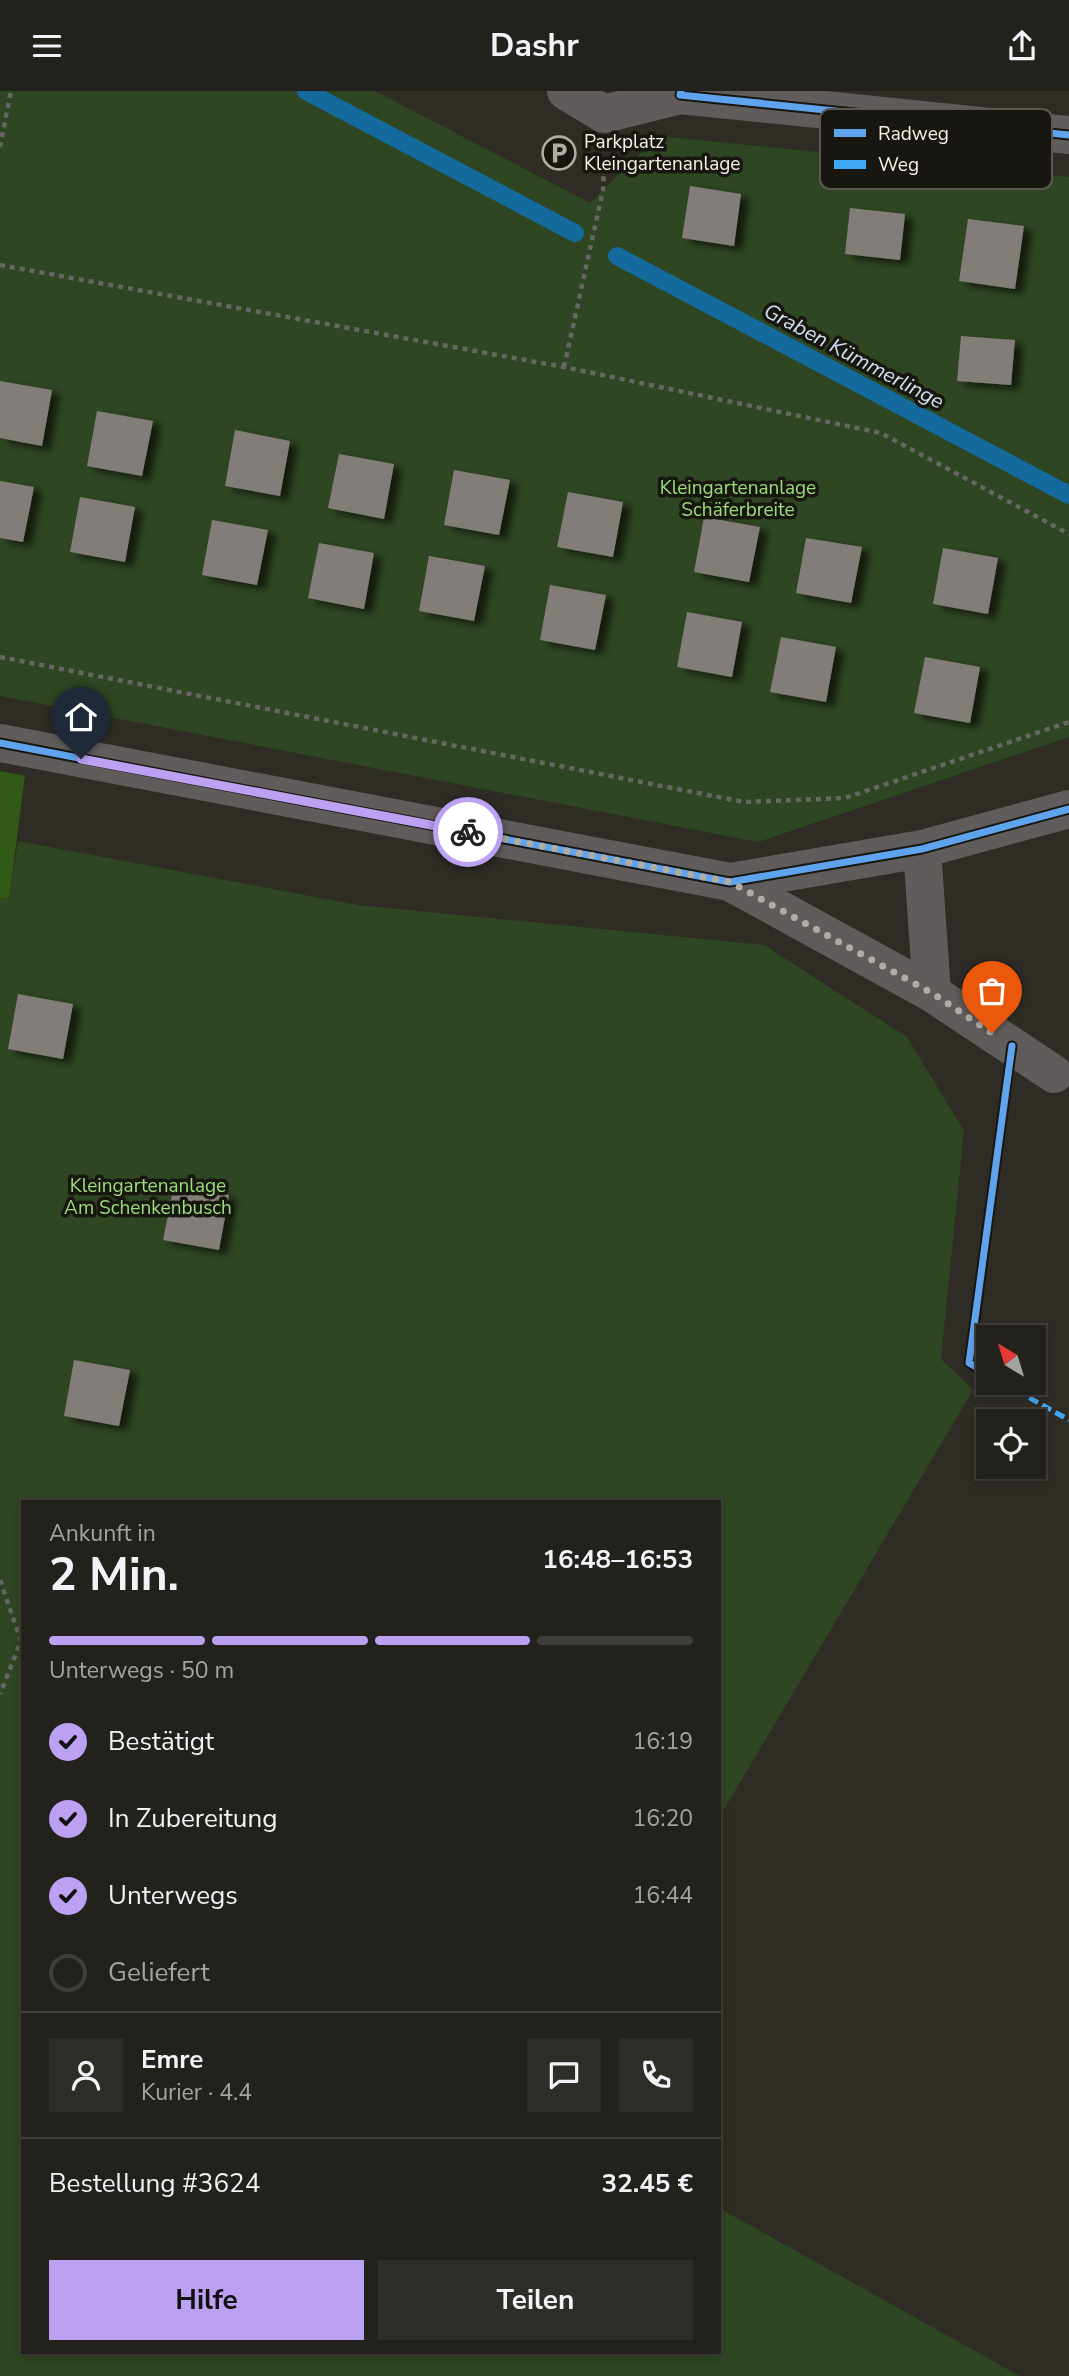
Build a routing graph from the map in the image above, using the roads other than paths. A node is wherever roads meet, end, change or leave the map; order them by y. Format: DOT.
graph roads {
  1 [pos="566,91"];
  2 [pos="680,93"];
  3 [pos="828,109"];
  4 [pos="0,743"];
  5 [pos="1069,809"];
  6 [pos="922,849"];
  7 [pos="730,882"];
  8 [pos="932,993"];
  9 [pos="1054,1074"];
  1 -- 2 [label="street"];
  2 -- 3 [label="street"];
  4 -- 7 [label="street"];
  5 -- 6 [label="street"];
  6 -- 7 [label="street"];
  6 -- 8 [label="street"];
  7 -- 8 [label="street"];
  8 -- 9 [label="street"];
}
